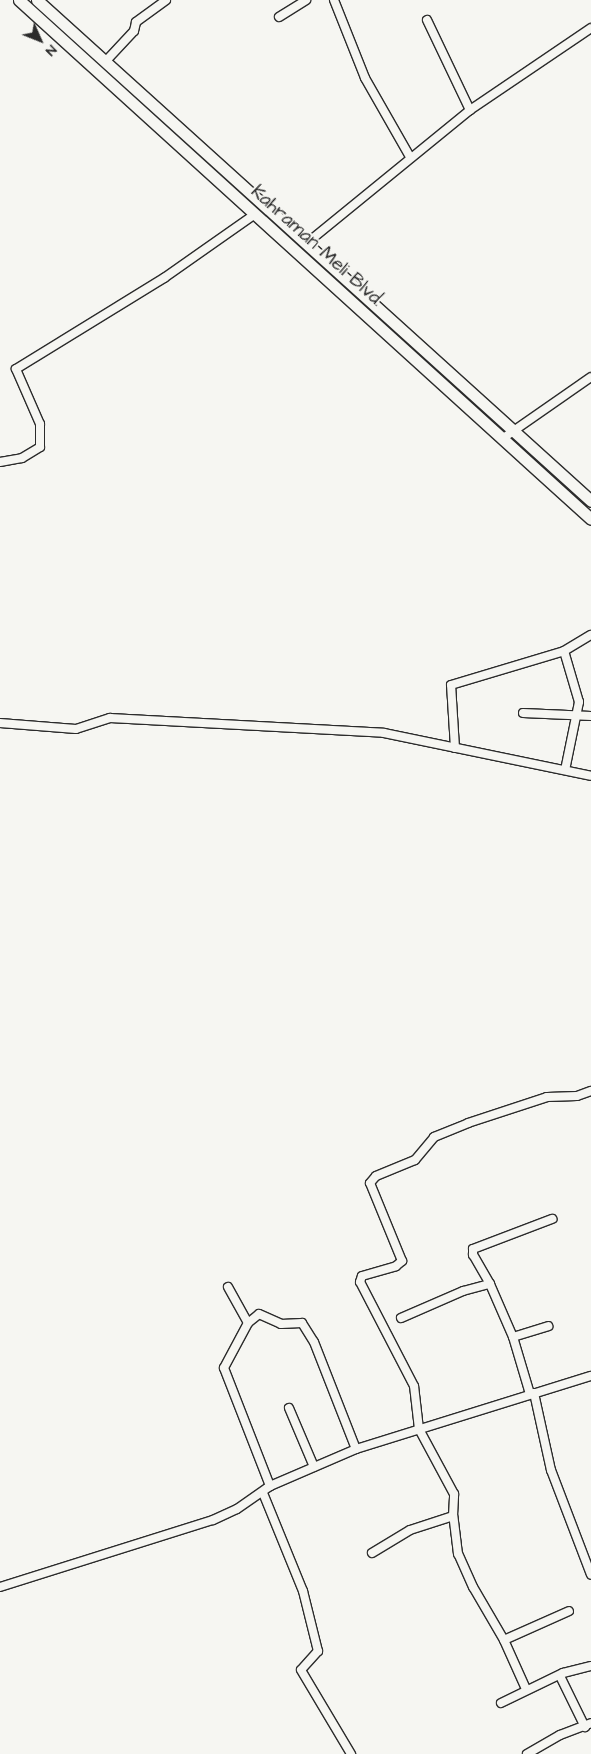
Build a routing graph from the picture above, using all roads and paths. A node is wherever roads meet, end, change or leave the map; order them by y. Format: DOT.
graph roads {
  1 [pos="19,0"];
  2 [pos="37,0"];
  3 [pos="166,0"];
  4 [pos="306,0"];
  5 [pos="334,0"];
  6 [pos="279,17"];
  7 [pos="427,20"];
  8 [pos="591,28"];
  9 [pos="105,62"];
  10 [pos="470,110"];
  11 [pos="410,157"];
  12 [pos="255,214"];
  13 [pos="307,243"];
  14 [pos="591,377"];
  15 [pos="513,430"];
  16 [pos="502,439"];
  17 [pos="0,462"];
  18 [pos="591,501"];
  19 [pos="591,519"];
  20 [pos="591,635"];
  21 [pos="564,651"];
  22 [pos="575,713"];
  23 [pos="523,714"];
  24 [pos="591,716"];
  25 [pos="0,723"];
  26 [pos="455,748"];
  27 [pos="565,770"];
  28 [pos="591,776"];
  29 [pos="589,1091"];
  30 [pos="591,1102"];
  31 [pos="552,1219"];
  32 [pos="490,1284"];
  33 [pos="228,1287"];
  34 [pos="401,1318"];
  35 [pos="248,1323"];
  36 [pos="548,1326"];
  37 [pos="512,1337"];
  38 [pos="591,1376"];
  39 [pos="532,1394"];
  40 [pos="289,1408"];
  41 [pos="419,1429"];
  42 [pos="356,1449"];
  43 [pos="314,1468"];
  44 [pos="270,1486"];
  45 [pos="263,1493"];
  46 [pos="453,1516"];
  47 [pos="372,1553"];
  48 [pos="591,1575"];
  49 [pos="0,1586"];
  50 [pos="569,1611"];
  51 [pos="504,1640"];
  52 [pos="591,1666"];
  53 [pos="560,1676"];
  54 [pos="526,1689"];
  55 [pos="501,1703"];
  56 [pos="588,1725"];
  57 [pos="351,1754"];
  58 [pos="528,1754"];
  1 -- 12 [label="highway, Kahraman Meli Blvd."];
  2 -- 9 [label="highway, Kahraman Meli Blvd."];
  3 -- 9 [label="street"];
  4 -- 6 [label="street"];
  5 -- 11 [label="street"];
  7 -- 10 [label="street"];
  8 -- 10 [label="street"];
  9 -- 13 [label="highway, Kahraman Meli Blvd."];
  10 -- 11 [label="street"];
  11 -- 13 [label="street"];
  12 -- 16 [label="highway, Kahraman Meli Blvd."];
  12 -- 17 [label="street"];
  13 -- 15 [label="highway, Kahraman Meli Blvd."];
  14 -- 15 [label="street"];
  15 -- 16 [label="street"];
  15 -- 18 [label="highway, Kahraman Meli Blvd."];
  16 -- 19 [label="highway, Kahraman Meli Blvd."];
  20 -- 21 [label="street"];
  21 -- 22 [label="street"];
  21 -- 26 [label="street"];
  22 -- 23 [label="street"];
  22 -- 24 [label="street"];
  22 -- 27 [label="street"];
  25 -- 26 [label="street"];
  26 -- 27 [label="street"];
  27 -- 28 [label="street"];
  29 -- 30 [label="street"];
  29 -- 41 [label="street"];
  31 -- 32 [label="street"];
  32 -- 34 [label="street"];
  32 -- 37 [label="street"];
  33 -- 35 [label="street"];
  35 -- 42 [label="street"];
  35 -- 44 [label="street"];
  36 -- 37 [label="street"];
  37 -- 39 [label="street"];
  38 -- 39 [label="street"];
  39 -- 41 [label="street"];
  39 -- 48 [label="street"];
  40 -- 43 [label="street"];
  41 -- 42 [label="street"];
  41 -- 46 [label="street"];
  42 -- 43 [label="street"];
  43 -- 44 [label="street"];
  44 -- 45 [label="street"];
  45 -- 49 [label="street"];
  45 -- 57 [label="street"];
  46 -- 47 [label="street"];
  46 -- 51 [label="street"];
  50 -- 51 [label="street"];
  51 -- 54 [label="street"];
  52 -- 53 [label="street"];
  53 -- 54 [label="street"];
  53 -- 56 [label="street"];
  54 -- 55 [label="street"];
  56 -- 58 [label="street"];
}
